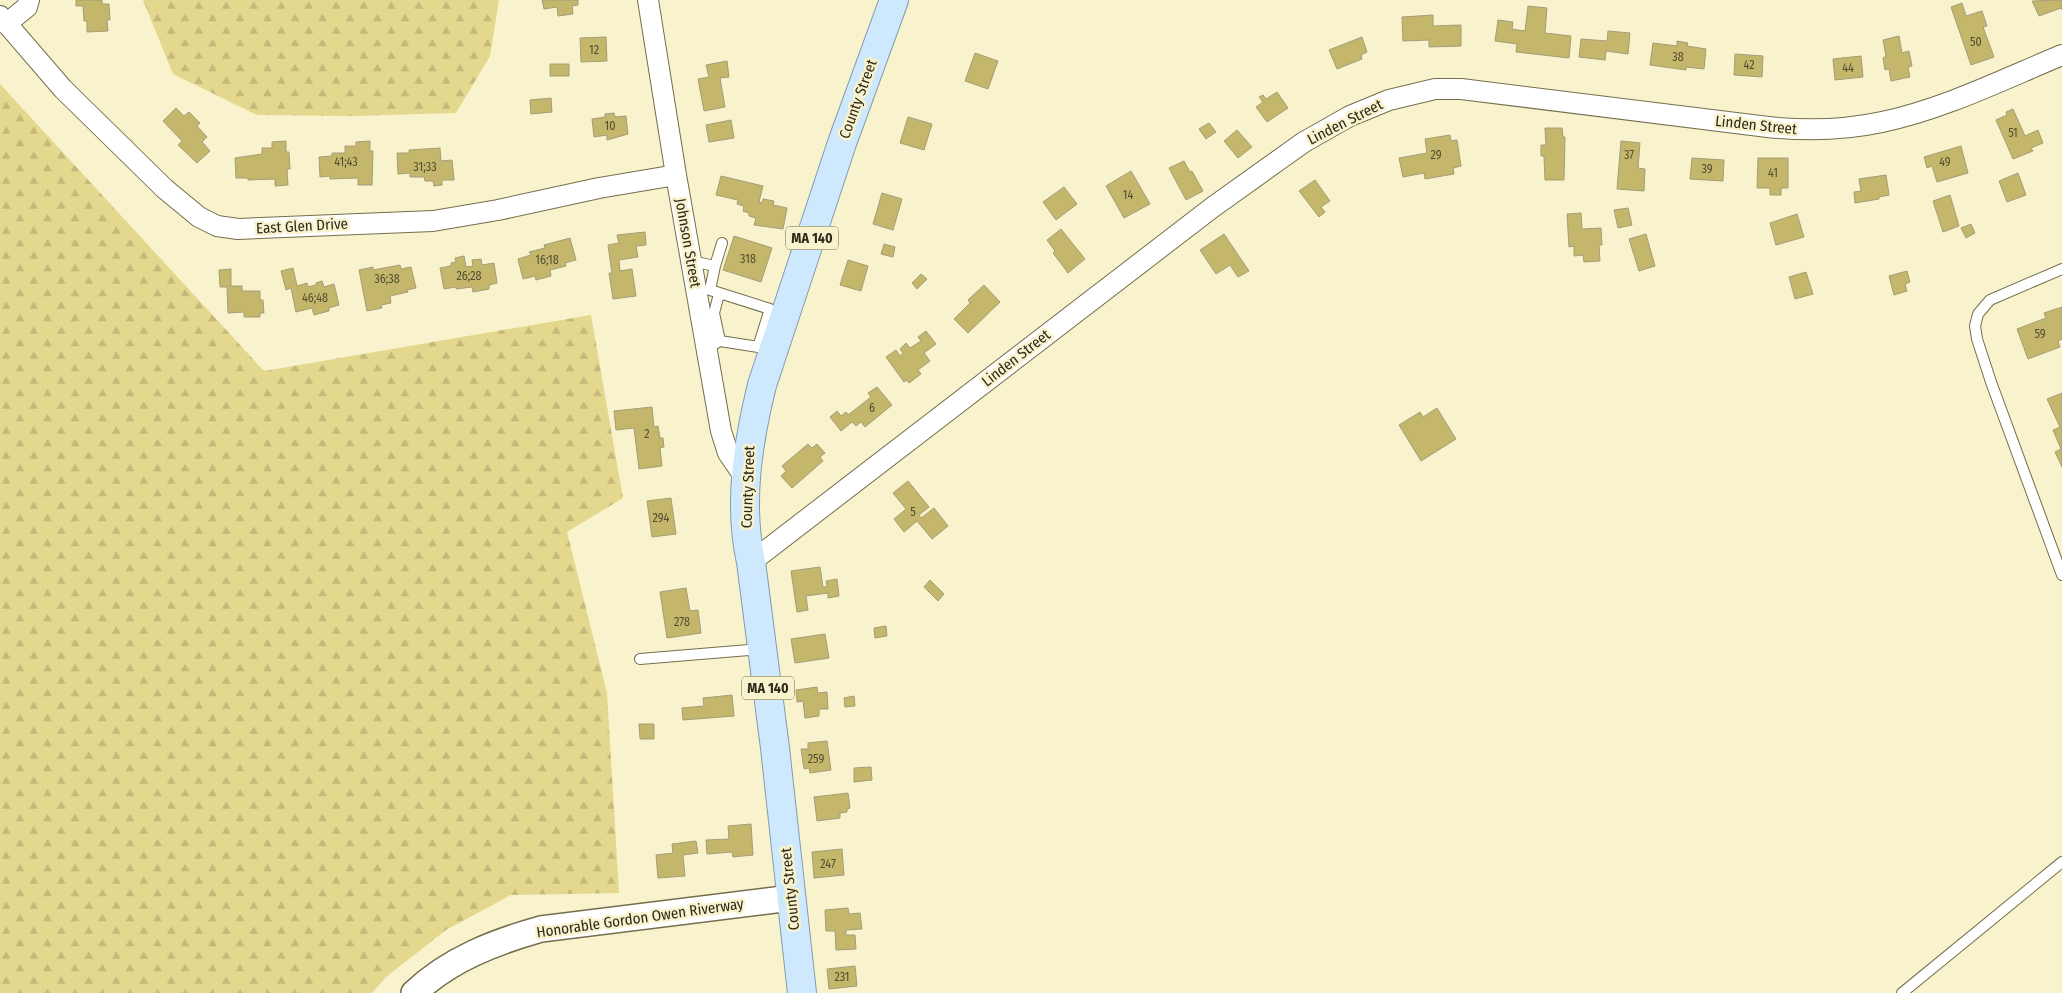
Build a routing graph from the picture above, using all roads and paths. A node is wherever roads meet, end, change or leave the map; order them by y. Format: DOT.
graph roads {
  1 [pos="30,0"];
  2 [pos="648,0"];
  3 [pos="894,0"];
  4 [pos="3,20"];
  5 [pos="2062,55"];
  6 [pos="676,175"];
  7 [pos="722,244"];
  8 [pos="691,261"];
  9 [pos="715,266"];
  10 [pos="2062,269"];
  11 [pos="719,294"];
  12 [pos="713,345"];
  13 [pos="766,348"];
  14 [pos="746,479"];
  15 [pos="751,562"];
  16 [pos="2062,575"];
  17 [pos="762,649"];
  18 [pos="640,659"];
  19 [pos="2062,862"];
  20 [pos="791,898"];
  21 [pos="414,993"];
  22 [pos="802,993"];
  23 [pos="1902,993"];
  1 -- 4 [label="street, East Glen Drive"];
  2 -- 6 [label="street, Johnson Street"];
  3 -- 13 [label="main road, County Street / MA 140"];
  4 -- 6 [label="street, East Glen Drive"];
  5 -- 15 [label="street, Linden Street"];
  6 -- 8 [label="street, Johnson Street"];
  7 -- 9 [label="lane"];
  8 -- 9 [label="lane"];
  8 -- 12 [label="street, Johnson Street"];
  9 -- 11 [label="lane"];
  10 -- 16 [label="lane"];
  11 -- 12 [label="lane"];
  11 -- 13 [label="lane"];
  12 -- 13 [label="lane"];
  12 -- 14 [label="street, Johnson Street"];
  13 -- 14 [label="main road, County Street / MA 140"];
  14 -- 15 [label="main road, County Street / MA 140"];
  15 -- 17 [label="main road, County Street / MA 140"];
  17 -- 18 [label="lane"];
  17 -- 20 [label="main road, County Street / MA 140"];
  19 -- 23 [label="lane"];
  20 -- 21 [label="street, Honorable Gordon Owen Riverway"];
  20 -- 22 [label="main road, County Street / MA 140"];
}
